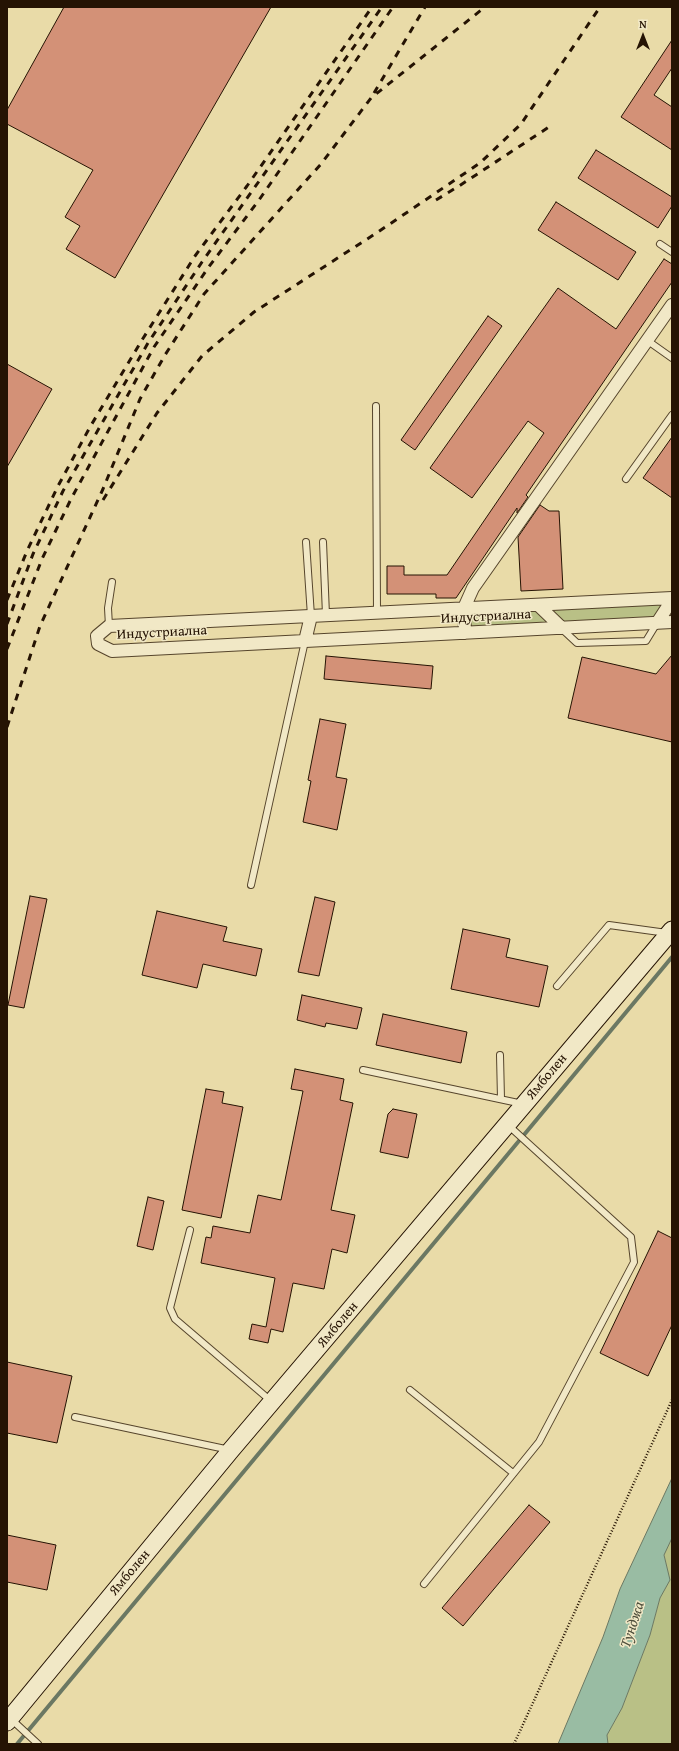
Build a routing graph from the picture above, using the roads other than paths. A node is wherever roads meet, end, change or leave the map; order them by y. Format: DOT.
graph roads {
  1 [pos="660,244"];
  2 [pos="672,252"];
  3 [pos="672,305"];
  4 [pos="648,340"];
  5 [pos="672,358"];
  6 [pos="376,406"];
  7 [pos="672,415"];
  8 [pos="626,479"];
  9 [pos="306,542"];
  10 [pos="323,542"];
  11 [pos="112,582"];
  12 [pos="672,599"];
  13 [pos="538,605"];
  14 [pos="464,608"];
  15 [pos="377,613"];
  16 [pos="326,615"];
  17 [pos="311,616"];
  18 [pos="672,622"];
  19 [pos="657,623"];
  20 [pos="109,626"];
  21 [pos="562,628"];
  22 [pos="465,633"];
  23 [pos="305,641"];
  24 [pos="251,885"];
  25 [pos="671,933"];
  26 [pos="556,986"];
  27 [pos="500,1055"];
  28 [pos="362,1070"];
  29 [pos="501,1099"];
  30 [pos="525,1104"];
  31 [pos="507,1125"];
  32 [pos="190,1230"];
  33 [pos="410,1390"];
  34 [pos="272,1402"];
  35 [pos="75,1417"];
  36 [pos="231,1450"];
  37 [pos="513,1473"];
  38 [pos="424,1584"];
  39 [pos="8,1720"];
  40 [pos="38,1744"];
  1 -- 2 [label="lane"];
  3 -- 4 [label="street"];
  4 -- 5 [label="lane"];
  4 -- 14 [label="street"];
  6 -- 15 [label="lane"];
  7 -- 8 [label="lane"];
  9 -- 17 [label="lane"];
  10 -- 16 [label="lane"];
  11 -- 20 [label="lane"];
  12 -- 13 [label="street, Индустриална"];
  12 -- 19 [label="street"];
  13 -- 14 [label="street, Индустриална"];
  13 -- 21 [label="street"];
  14 -- 15 [label="street, Индустриална"];
  14 -- 22 [label="street"];
  15 -- 16 [label="street, Индустриална"];
  16 -- 17 [label="street, Индустриална"];
  17 -- 20 [label="street, Индустриална"];
  17 -- 23 [label="street"];
  18 -- 19 [label="street, Индустриална"];
  19 -- 21 [label="street, Индустриална"];
  19 -- 21 [label="lane"];
  20 -- 23 [label="street, Индустриална"];
  21 -- 22 [label="street, Индустриална"];
  22 -- 23 [label="street, Индустриална"];
  23 -- 24 [label="lane"];
  25 -- 26 [label="lane"];
  25 -- 30 [label="main road, Ямболен"];
  27 -- 29 [label="lane"];
  28 -- 29 [label="lane"];
  29 -- 30 [label="lane"];
  30 -- 31 [label="main road, Ямболен"];
  31 -- 34 [label="main road, Ямболен"];
  31 -- 37 [label="lane"];
  32 -- 34 [label="lane"];
  33 -- 37 [label="lane"];
  34 -- 36 [label="main road, Ямболен"];
  35 -- 36 [label="lane"];
  36 -- 39 [label="main road, Ямболен"];
  37 -- 38 [label="lane"];
  39 -- 40 [label="lane"];
}
